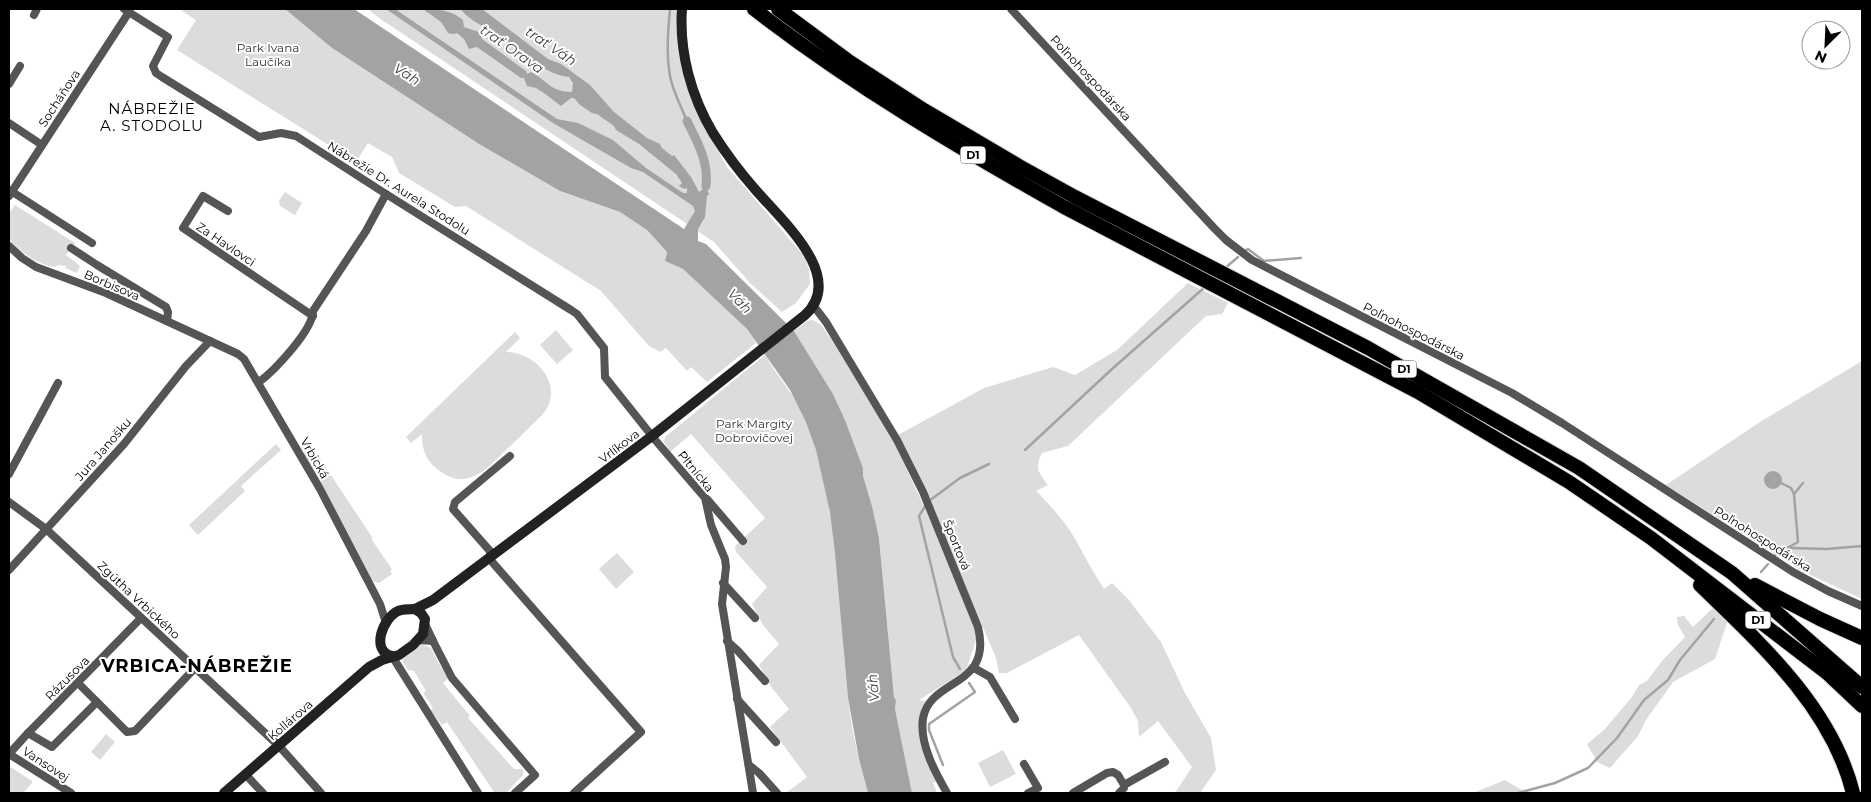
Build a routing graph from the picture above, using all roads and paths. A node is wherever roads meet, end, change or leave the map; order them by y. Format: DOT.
graph roads {
  1 [pos="682,9"];
  2 [pos="754,9"];
  3 [pos="778,9"];
  4 [pos="1011,9"];
  5 [pos="127,10"];
  6 [pos="20,66"];
  7 [pos="9,84"];
  8 [pos="9,123"];
  9 [pos="42,145"];
  10 [pos="10,193"];
  11 [pos="386,194"];
  12 [pos="228,211"];
  13 [pos="92,243"];
  14 [pos="9,246"];
  15 [pos="71,248"];
  16 [pos="814,305"];
  17 [pos="313,316"];
  18 [pos="167,321"];
  19 [pos="210,341"];
  20 [pos="259,382"];
  21 [pos="58,383"];
  22 [pos="652,436"];
  23 [pos="510,456"];
  24 [pos="9,474"];
  25 [pos="705,498"];
  26 [pos="9,502"];
  27 [pos="46,529"];
  28 [pos="1651,538"];
  29 [pos="743,541"];
  30 [pos="490,558"];
  31 [pos="9,570"];
  32 [pos="1732,573"];
  33 [pos="724,583"];
  34 [pos="433,600"];
  35 [pos="380,604"];
  36 [pos="1862,606"];
  37 [pos="414,609"];
  38 [pos="396,612"];
  39 [pos="141,618"];
  40 [pos="755,618"];
  41 [pos="425,622"];
  42 [pos="386,623"];
  43 [pos="1862,638"];
  44 [pos="418,640"];
  45 [pos="433,640"];
  46 [pos="726,641"];
  47 [pos="380,642"];
  48 [pos="392,656"];
  49 [pos="369,667"];
  50 [pos="196,668"];
  51 [pos="974,668"];
  52 [pos="765,681"];
  53 [pos="78,683"];
  54 [pos="1862,687"];
  55 [pos="737,698"];
  56 [pos="97,702"];
  57 [pos="1862,706"];
  58 [pos="1015,719"];
  59 [pos="28,733"];
  60 [pos="776,742"];
  61 [pos="280,746"];
  62 [pos="9,754"];
  63 [pos="1165,762"];
  64 [pos="1024,764"];
  65 [pos="748,765"];
  66 [pos="246,775"];
  67 [pos="1124,785"];
  68 [pos="71,793"];
  69 [pos="224,793"];
  70 [pos="263,793"];
  71 [pos="321,793"];
  72 [pos="478,793"];
  73 [pos="514,793"];
  74 [pos="574,793"];
  75 [pos="752,793"];
  76 [pos="777,793"];
  77 [pos="947,793"];
  78 [pos="1028,793"];
  79 [pos="1073,793"];
  80 [pos="1119,793"];
  81 [pos="1853,793"];
  1 -- 16 [label="street"];
  2 -- 28 [label="highway, D1"];
  3 -- 32 [label="highway, D1"];
  4 -- 36 [label="street, Poľnohospodárska"];
  5 -- 9 [label="street, Socháňova"];
  5 -- 11 [label="street, Nábrežie Dr. Aurela Stodolu"];
  6 -- 7 [label="street"];
  8 -- 9 [label="street"];
  9 -- 10 [label="street, Socháňova"];
  10 -- 13 [label="street"];
  11 -- 17 [label="street"];
  11 -- 22 [label="street, Nábrežie Dr. Aurela Stodolu"];
  12 -- 17 [label="street, Za Havlovci"];
  14 -- 18 [label="street, Borbisova"];
  15 -- 18 [label="street"];
  16 -- 22 [label="street, Vrlíkova"];
  16 -- 51 [label="street, Športová"];
  17 -- 20 [label="street"];
  18 -- 19 [label="street, Borbisova"];
  19 -- 20 [label="street, Vrbická"];
  19 -- 27 [label="street, Jura Janošku"];
  20 -- 35 [label="street, Vrbická"];
  21 -- 24 [label="street"];
  22 -- 25 [label="street, Pltnícka"];
  22 -- 30 [label="street, Vrlíkova"];
  23 -- 30 [label="street"];
  25 -- 29 [label="street"];
  25 -- 33 [label="street, Pltnícka"];
  26 -- 27 [label="street, Zgútha Vrbického"];
  27 -- 31 [label="street, Jura Janošku"];
  27 -- 39 [label="street, Zgútha Vrbického"];
  28 -- 57 [label="highway, D1"];
  28 -- 81 [label="highway"];
  30 -- 34 [label="street, Vrlíkova"];
  30 -- 74 [label="street"];
  32 -- 43 [label="highway"];
  32 -- 54 [label="highway, D1"];
  33 -- 40 [label="street"];
  33 -- 46 [label="street, Pltnícka"];
  34 -- 37 [label="street, Vrlíkova"];
  34 -- 41 [label="street"];
  35 -- 38 [label="street"];
  35 -- 42 [label="street, Vrbická"];
  37 -- 38 [label="street"];
  37 -- 41 [label="street"];
  38 -- 42 [label="street"];
  39 -- 50 [label="street, Zgútha Vrbického"];
  39 -- 53 [label="street, Rázusova"];
  41 -- 44 [label="street"];
  41 -- 45 [label="street"];
  42 -- 47 [label="street"];
  44 -- 45 [label="street"];
  44 -- 48 [label="street"];
  45 -- 73 [label="street"];
  46 -- 52 [label="street"];
  46 -- 55 [label="street, Pltnícka"];
  47 -- 48 [label="street"];
  47 -- 49 [label="street, Kollárova"];
  48 -- 49 [label="street, Kollárova"];
  48 -- 72 [label="street"];
  49 -- 61 [label="street, Kollárova"];
  50 -- 56 [label="street"];
  50 -- 61 [label="street, Zgútha Vrbického"];
  51 -- 58 [label="street"];
  51 -- 77 [label="street"];
  53 -- 56 [label="street"];
  53 -- 59 [label="street, Rázusova"];
  55 -- 60 [label="street"];
  55 -- 65 [label="street, Pltnícka"];
  56 -- 59 [label="street"];
  59 -- 62 [label="street, Rázusova"];
  61 -- 66 [label="street, Kollárova"];
  61 -- 71 [label="street, Zgútha Vrbického"];
  62 -- 68 [label="street, Vansovej"];
  63 -- 67 [label="street"];
  64 -- 78 [label="street"];
  65 -- 75 [label="street, Pltnícka"];
  65 -- 76 [label="street"];
  66 -- 69 [label="street, Kollárova"];
  66 -- 70 [label="street"];
  67 -- 79 [label="street"];
  67 -- 80 [label="street"];
}
